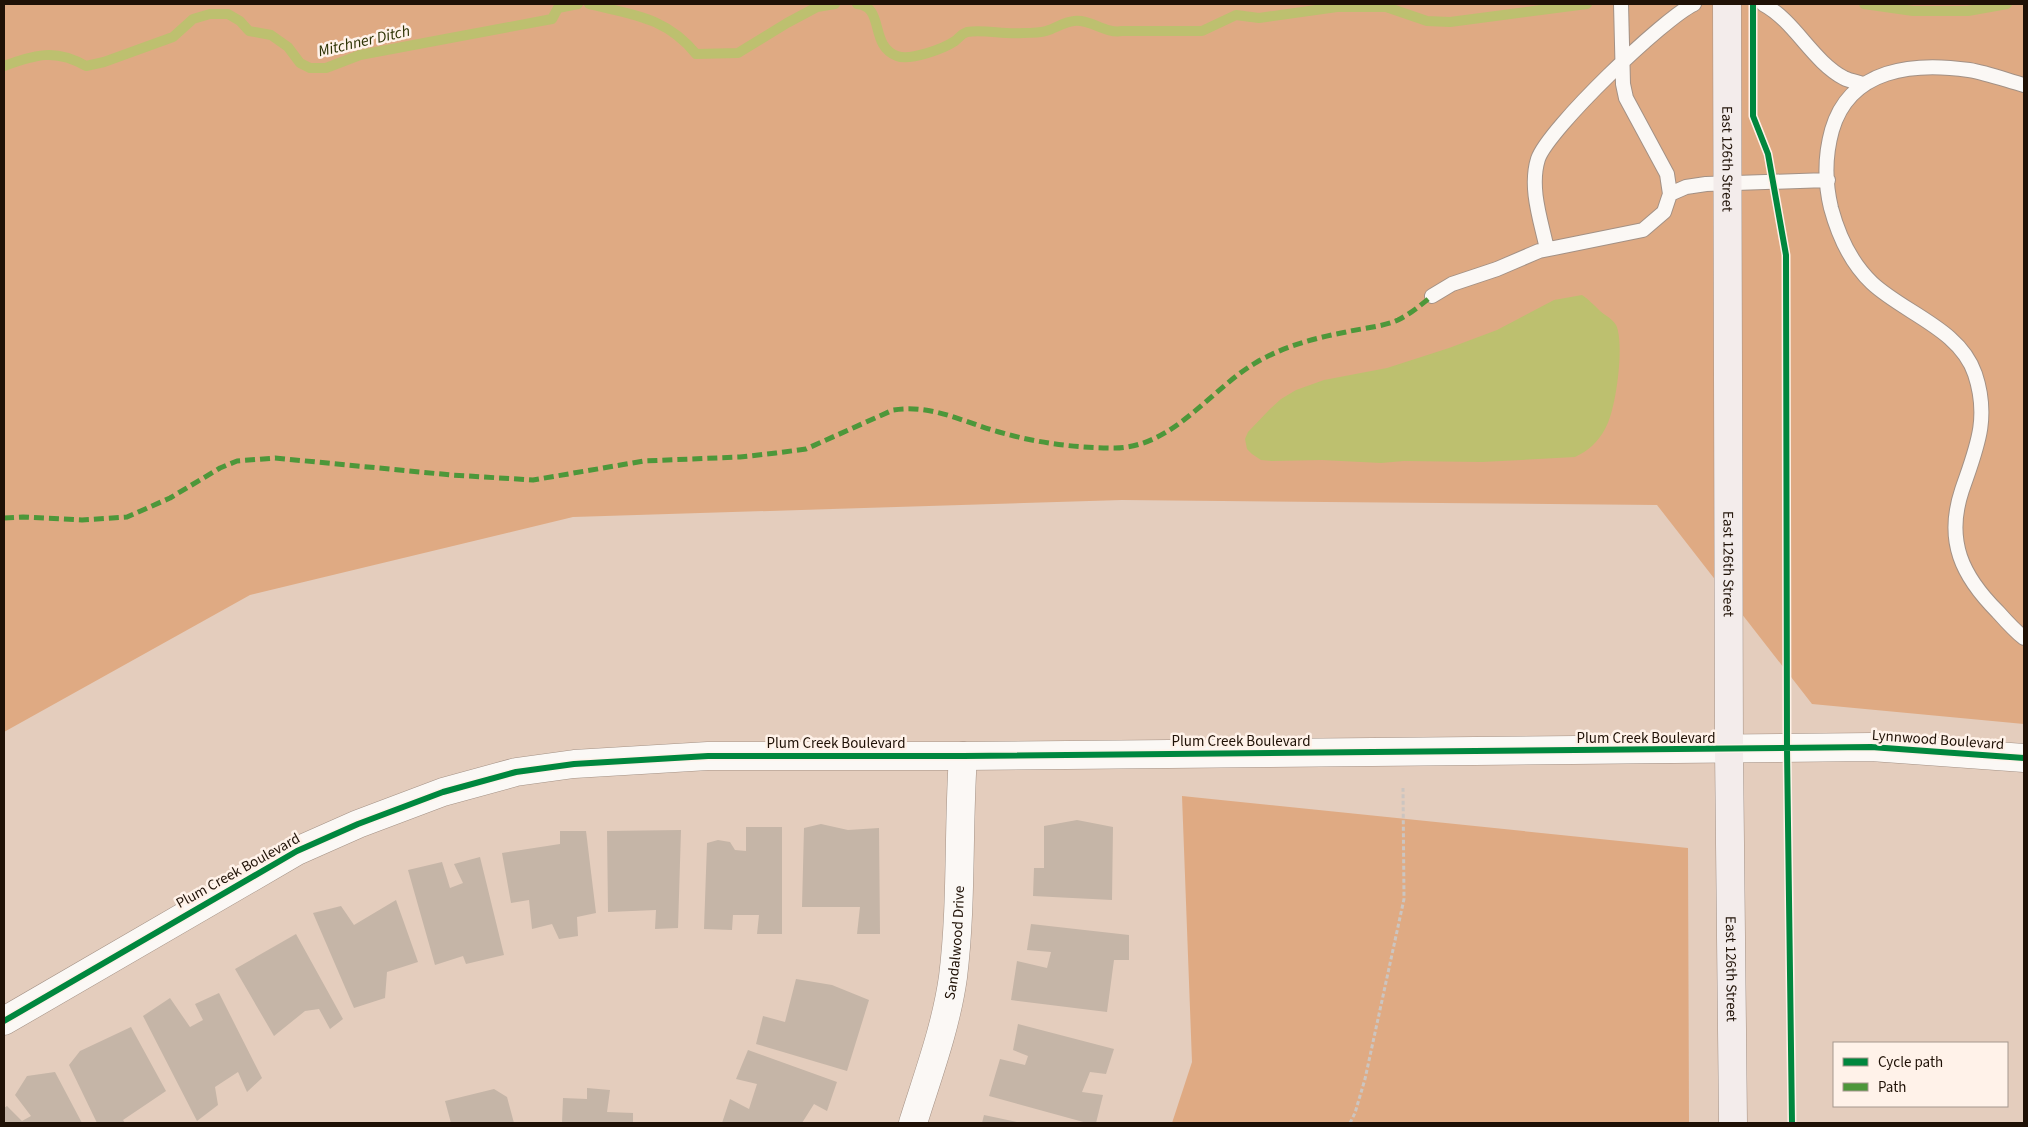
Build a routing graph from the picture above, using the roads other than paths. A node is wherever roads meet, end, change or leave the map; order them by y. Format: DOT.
graph roads {
  1 [pos="1694,4"];
  2 [pos="1728,4"];
  3 [pos="1763,4"];
  4 [pos="1621,8"];
  5 [pos="1622,64"];
  6 [pos="2022,83"];
  7 [pos="1863,84"];
  8 [pos="1828,180"];
  9 [pos="1728,183"];
  10 [pos="1670,194"];
  11 [pos="1547,249"];
  12 [pos="1432,296"];
  13 [pos="2024,638"];
  14 [pos="1729,750"];
  15 [pos="963,756"];
  16 [pos="2024,758"];
  17 [pos="4,1021"];
  18 [pos="913,1123"];
  19 [pos="1734,1123"];
  1 -- 5 [label="lane"];
  2 -- 9 [label="street, East 126th Street"];
  3 -- 7 [label="lane"];
  4 -- 5 [label="lane"];
  5 -- 10 [label="lane"];
  5 -- 11 [label="lane"];
  6 -- 7 [label="lane"];
  7 -- 8 [label="lane"];
  8 -- 9 [label="lane"];
  8 -- 13 [label="lane"];
  9 -- 10 [label="lane"];
  9 -- 14 [label="street, East 126th Street"];
  10 -- 11 [label="lane"];
  11 -- 12 [label="lane"];
  14 -- 15 [label="street, Plum Creek Boulevard"];
  14 -- 16 [label="street, Lynnwood Boulevard"];
  14 -- 19 [label="street, East 126th Street"];
  15 -- 17 [label="street, Plum Creek Boulevard"];
  15 -- 18 [label="street, Sandalwood Drive"];
}
